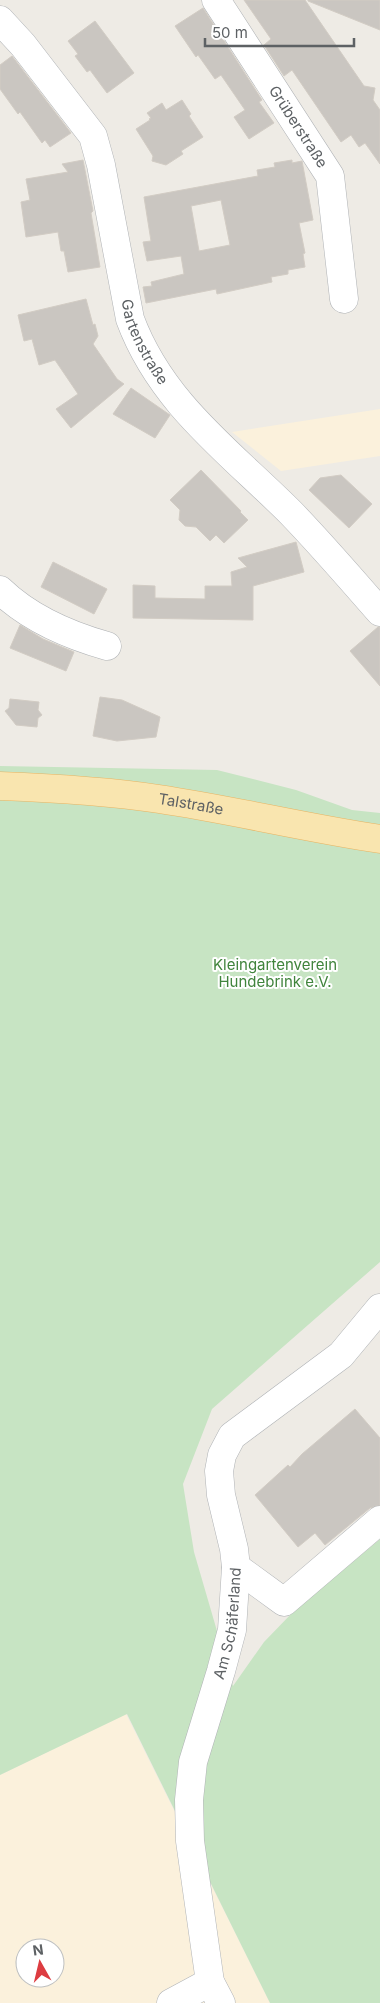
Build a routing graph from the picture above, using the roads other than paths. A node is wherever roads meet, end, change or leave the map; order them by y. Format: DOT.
graph roads {
  1 [pos="216,0"];
  2 [pos="0,20"];
  3 [pos="11,51"];
  4 [pos="344,299"];
  5 [pos="0,590"];
  6 [pos="380,612"];
  7 [pos="107,646"];
  8 [pos="0,786"];
  9 [pos="380,839"];
  10 [pos="380,1308"];
  11 [pos="380,1520"];
  12 [pos="236,1567"];
  13 [pos="216,1993"];
  14 [pos="171,2003"];
  1 -- 4 [label="street, Grüberstraße"];
  2 -- 3 [label="street, Gartenstraße"];
  3 -- 6 [label="street, Gartenstraße"];
  5 -- 7 [label="street"];
  8 -- 9 [label="main road, Talstraße"];
  10 -- 12 [label="street, Am Schäferland"];
  11 -- 12 [label="street"];
  12 -- 13 [label="street, Am Schäferland"];
  13 -- 14 [label="street"];
}
